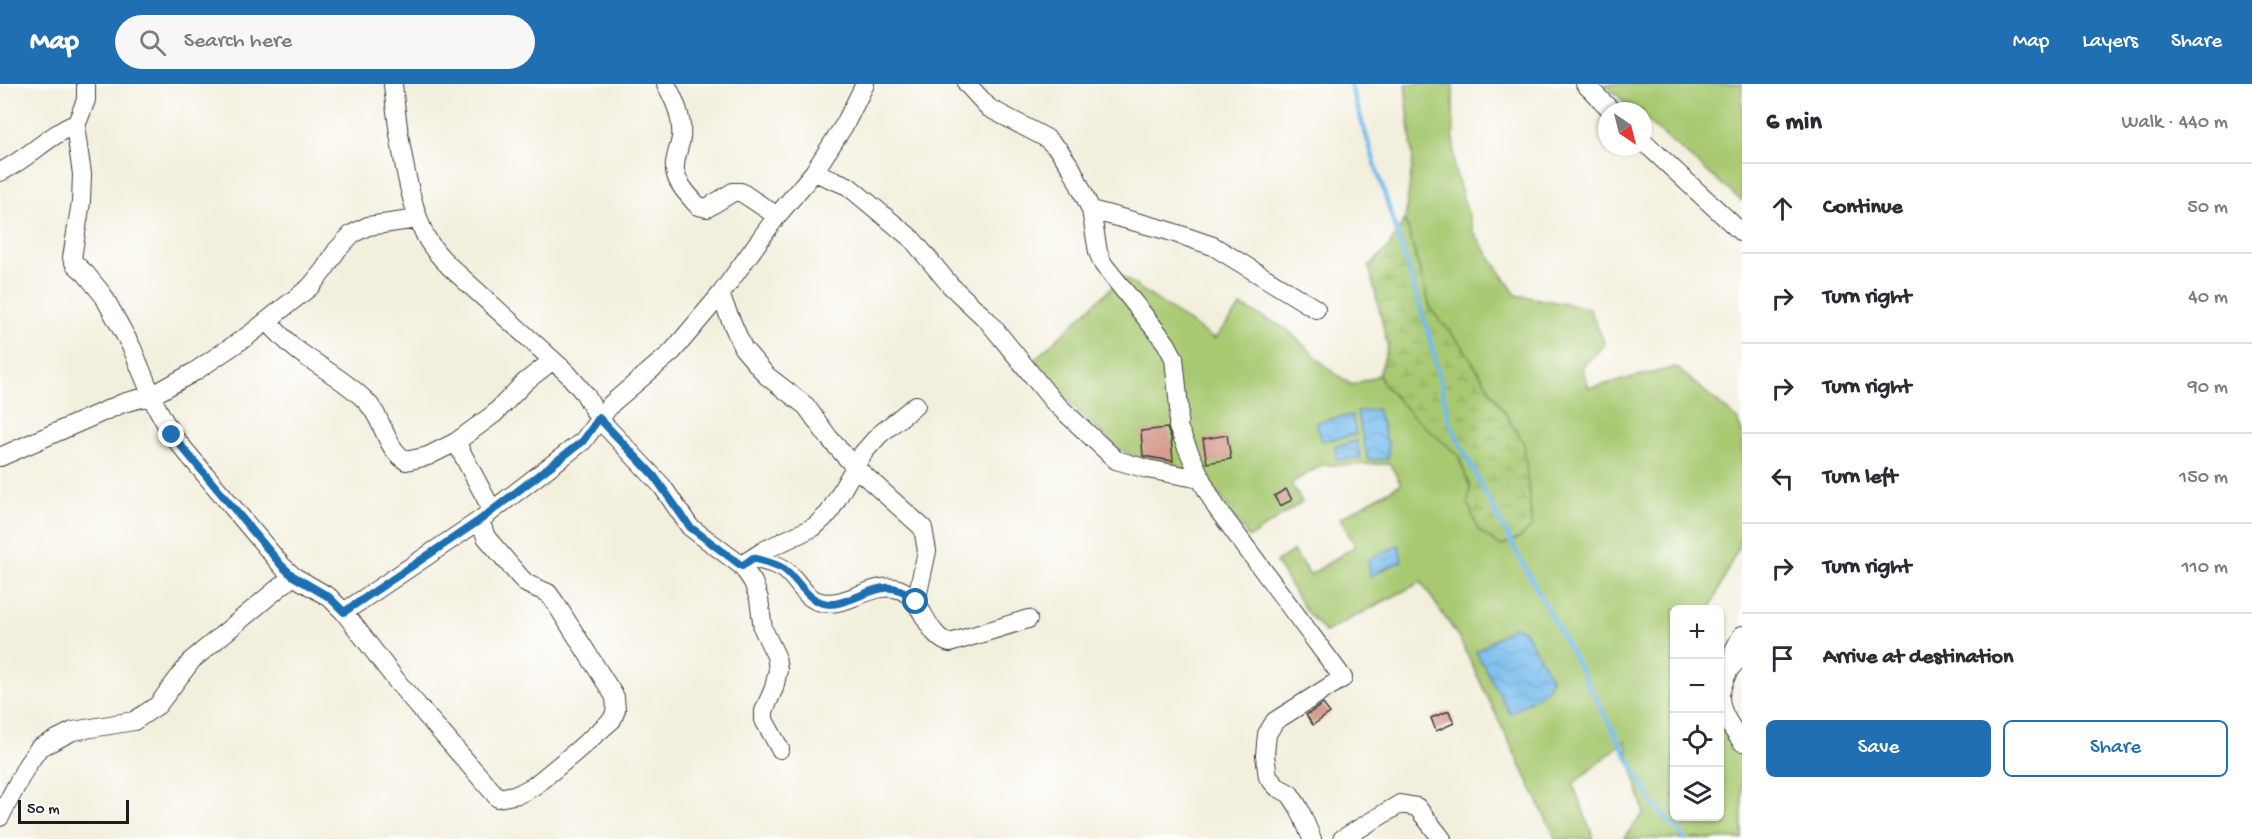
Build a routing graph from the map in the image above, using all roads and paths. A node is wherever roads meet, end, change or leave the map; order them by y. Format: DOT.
graph roads {
  1 [pos="86,84"];
  2 [pos="393,84"];
  3 [pos="666,84"];
  4 [pos="865,84"];
  5 [pos="967,84"];
  6 [pos="1585,84"];
  7 [pos="1603,102"];
  8 [pos="77,123"];
  9 [pos="1652,149"];
  10 [pos="0,172"];
  11 [pos="814,172"];
  12 [pos="1091,210"];
  13 [pos="777,216"];
  14 [pos="418,219"];
  15 [pos="1742,233"];
  16 [pos="720,294"];
  17 [pos="1316,309"];
  18 [pos="267,321"];
  19 [pos="530,341"];
  20 [pos="553,360"];
  21 [pos="525,382"];
  22 [pos="153,395"];
  23 [pos="916,405"];
  24 [pos="599,418"];
  25 [pos="456,442"];
  26 [pos="0,457"];
  27 [pos="855,467"];
  28 [pos="1201,479"];
  29 [pos="486,515"];
  30 [pos="747,562"];
  31 [pos="293,576"];
  32 [pos="916,602"];
  33 [pos="344,612"];
  34 [pos="1028,619"];
  35 [pos="1742,635"];
  36 [pos="1737,660"];
  37 [pos="1724,680"];
  38 [pos="1723,713"];
  39 [pos="1742,742"];
  40 [pos="780,748"];
  41 [pos="0,817"];
  42 [pos="1312,839"];
  43 [pos="1342,839"];
  44 [pos="1442,839"];
  1 -- 8 [label="street"];
  2 -- 14 [label="street"];
  3 -- 13 [label="street"];
  4 -- 11 [label="street"];
  5 -- 12 [label="street"];
  6 -- 7 [label="street"];
  8 -- 10 [label="street"];
  8 -- 22 [label="street"];
  9 -- 15 [label="street"];
  11 -- 13 [label="street"];
  11 -- 28 [label="street"];
  12 -- 17 [label="street"];
  12 -- 28 [label="street"];
  13 -- 16 [label="street"];
  14 -- 18 [label="street"];
  14 -- 19 [label="street"];
  16 -- 24 [label="street"];
  16 -- 27 [label="street"];
  18 -- 22 [label="street"];
  18 -- 25 [label="street"];
  19 -- 20 [label="street"];
  19 -- 21 [label="street"];
  20 -- 21 [label="street"];
  20 -- 24 [label="street"];
  21 -- 25 [label="street"];
  22 -- 26 [label="street"];
  22 -- 31 [label="street"];
  23 -- 27 [label="street"];
  24 -- 29 [label="street"];
  24 -- 30 [label="street"];
  25 -- 29 [label="street"];
  27 -- 30 [label="street"];
  27 -- 32 [label="street"];
  28 -- 42 [label="street"];
  29 -- 33 [label="street"];
  29 -- 33 [label="street"];
  30 -- 32 [label="street"];
  30 -- 40 [label="street"];
  31 -- 33 [label="street"];
  31 -- 41 [label="street"];
  32 -- 34 [label="street"];
  35 -- 36 [label="street"];
  36 -- 37 [label="street"];
  38 -- 39 [label="street"];
  43 -- 44 [label="street"];
}
